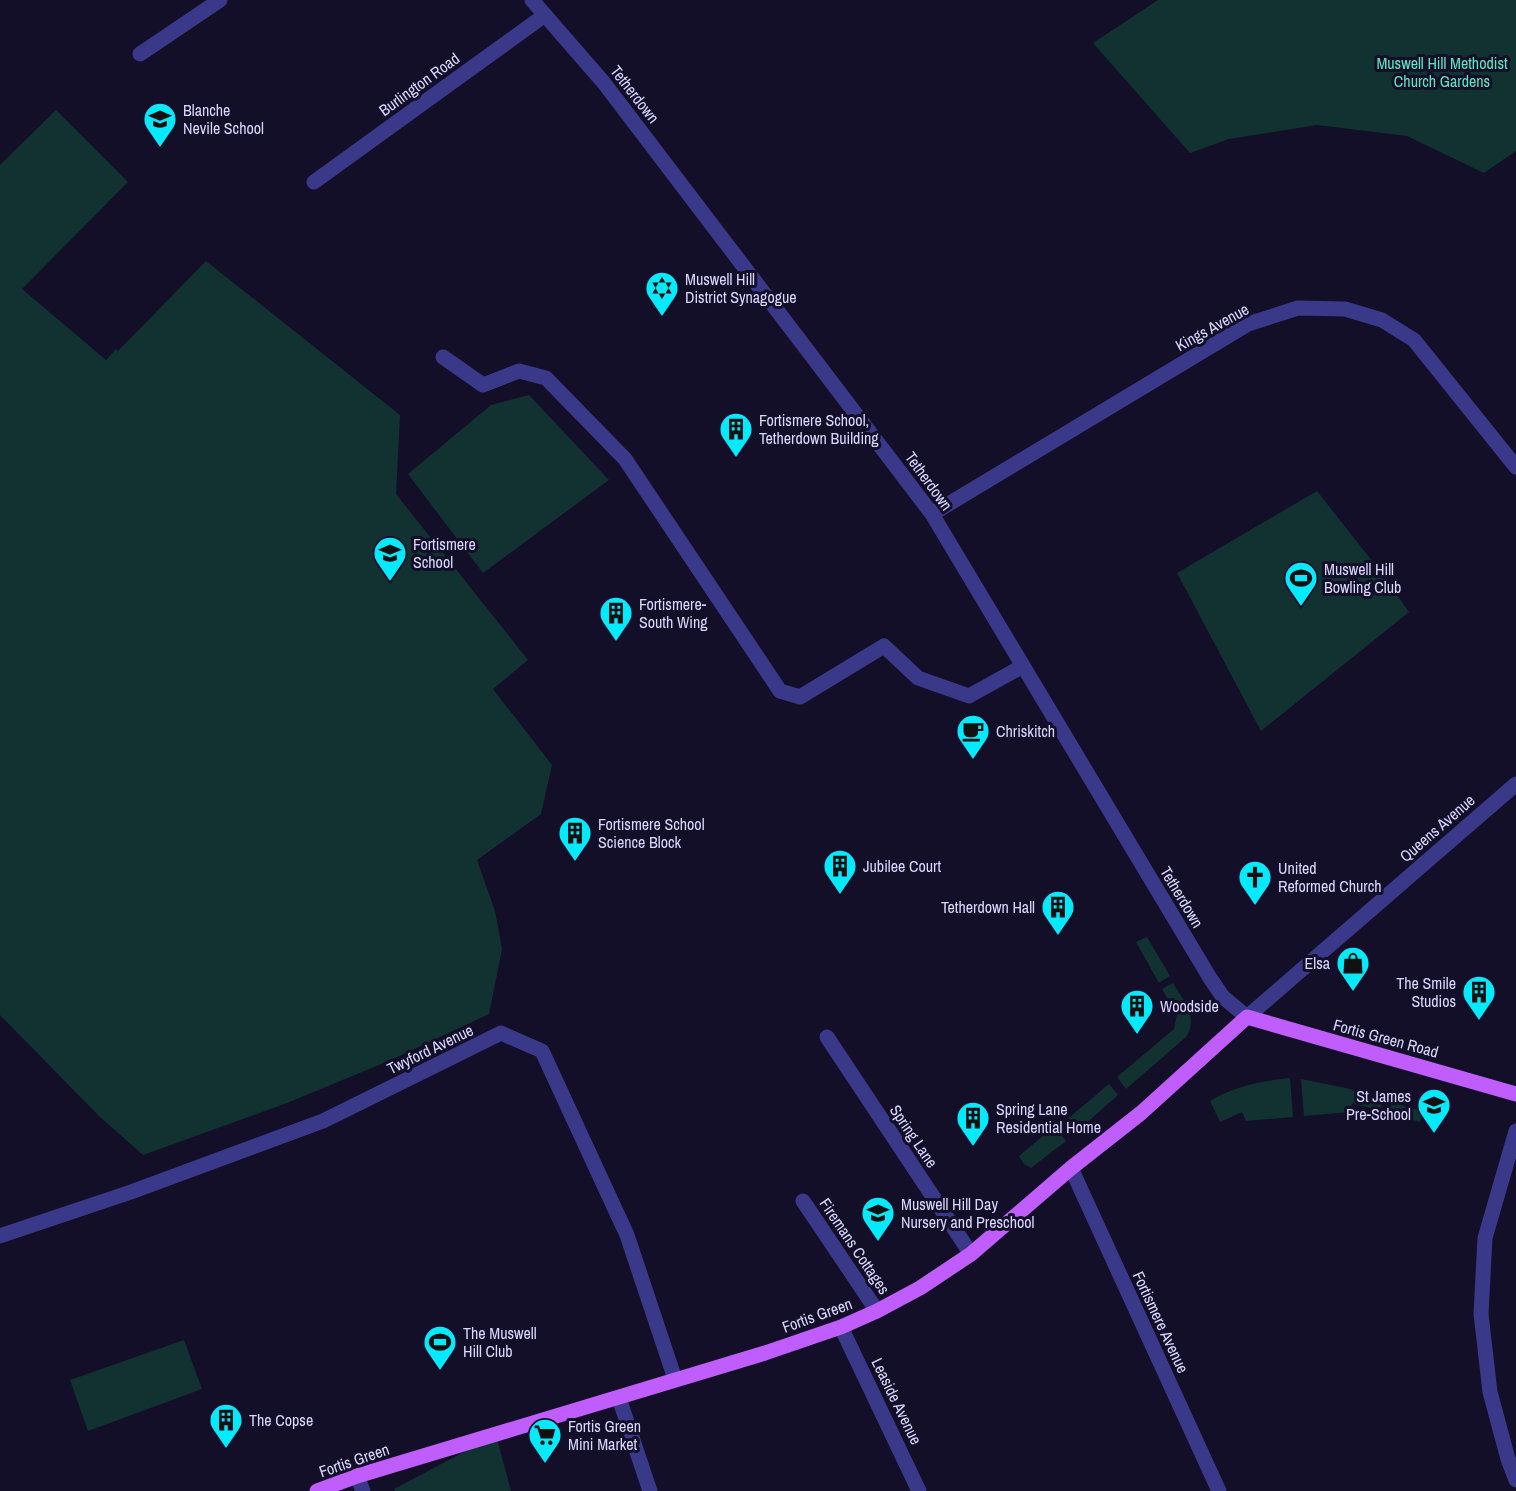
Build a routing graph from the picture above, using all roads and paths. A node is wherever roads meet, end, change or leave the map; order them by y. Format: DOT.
graph roads {
  1 [pos="220,0"];
  2 [pos="532,0"];
  3 [pos="545,15"];
  4 [pos="140,54"];
  5 [pos="314,182"];
  6 [pos="443,357"];
  7 [pos="1516,467"];
  8 [pos="932,514"];
  9 [pos="1023,666"];
  10 [pos="1516,784"];
  11 [pos="1247,1017"];
  12 [pos="827,1037"];
  13 [pos="1516,1094"];
  14 [pos="1516,1131"];
  15 [pos="1071,1168"];
  16 [pos="802,1201"];
  17 [pos="0,1236"];
  18 [pos="971,1254"];
  19 [pos="878,1311"];
  20 [pos="841,1327"];
  21 [pos="675,1379"];
  22 [pos="619,1398"];
  23 [pos="357,1476"];
  24 [pos="1516,1480"];
  25 [pos="317,1491"];
  26 [pos="363,1491"];
  27 [pos="650,1491"];
  28 [pos="919,1491"];
  29 [pos="1219,1491"];
  1 -- 4 [label="street"];
  2 -- 3 [label="street, Tetherdown"];
  3 -- 5 [label="street, Burlington Road"];
  3 -- 8 [label="street, Tetherdown"];
  6 -- 9 [label="street"];
  7 -- 8 [label="street, Kings Avenue"];
  8 -- 9 [label="street, Tetherdown"];
  9 -- 11 [label="street, Tetherdown"];
  10 -- 11 [label="street, Queens Avenue"];
  11 -- 13 [label="main road, Fortis Green Road"];
  11 -- 15 [label="main road, Fortis Green"];
  12 -- 18 [label="street, Spring Lane"];
  14 -- 24 [label="street"];
  15 -- 18 [label="main road, Fortis Green"];
  15 -- 29 [label="street, Fortismere Avenue"];
  16 -- 19 [label="street, Firemans Cottages"];
  17 -- 21 [label="street, Twyford Avenue"];
  18 -- 19 [label="main road, Fortis Green"];
  19 -- 20 [label="main road, Fortis Green"];
  20 -- 21 [label="main road, Fortis Green"];
  20 -- 28 [label="street, Leaside Avenue"];
  21 -- 22 [label="main road, Fortis Green"];
  22 -- 23 [label="main road, Fortis Green"];
  22 -- 27 [label="street"];
  23 -- 25 [label="main road, Fortis Green"];
  23 -- 26 [label="street"];
}
